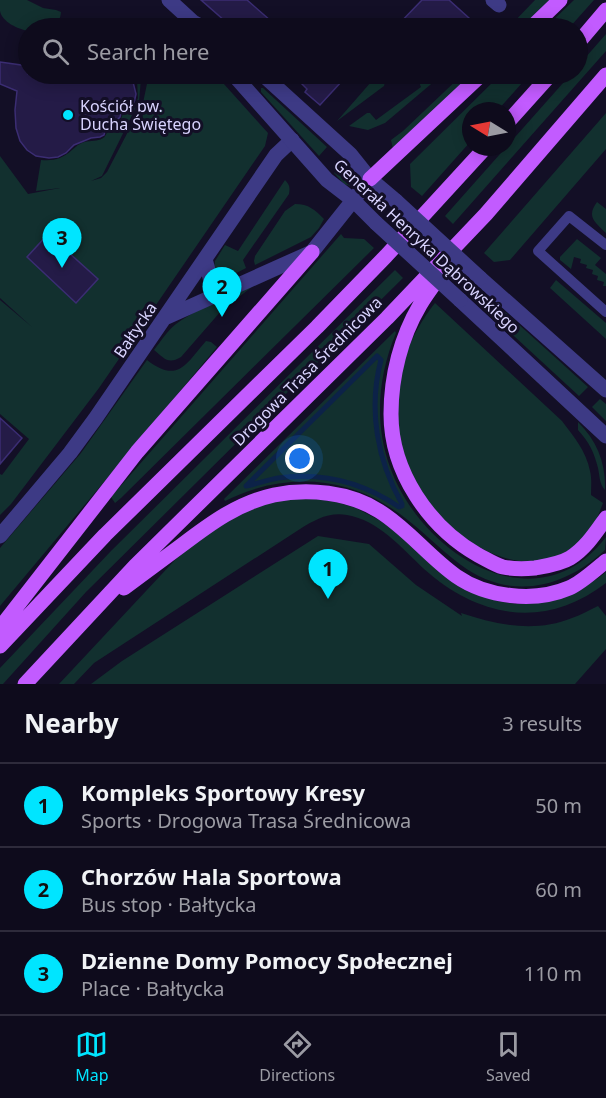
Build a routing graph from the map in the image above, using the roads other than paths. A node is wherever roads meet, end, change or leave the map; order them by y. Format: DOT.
graph roads {
  1 [pos="169,0"];
  2 [pos="560,0"];
  3 [pos="606,10"];
  4 [pos="189,18"];
  5 [pos="541,18"];
  6 [pos="588,31"];
  7 [pos="606,75"];
  8 [pos="242,84"];
  9 [pos="273,84"];
  10 [pos="471,84"];
  11 [pos="542,84"];
  12 [pos="516,113"];
  13 [pos="292,140"];
  14 [pos="478,156"];
  15 [pos="370,179"];
  16 [pos="353,200"];
  17 [pos="486,214"];
  18 [pos="606,244"];
  19 [pos="312,252"];
  20 [pos="205,259"];
  21 [pos="225,291"];
  22 [pos="606,312"];
  23 [pos="165,317"];
  24 [pos="606,390"];
  25 [pos="606,436"];
  26 [pos="606,518"];
  27 [pos="0,536"];
  28 [pos="606,561"];
  29 [pos="90,613"];
  30 [pos="0,628"];
  31 [pos="0,646"];
  32 [pos="25,684"];
  1 -- 4 [label="street"];
  2 -- 5 [label="main road"];
  3 -- 6 [label="main road"];
  7 -- 17 [label="main road, Drogowa Trasa Średnicowa"];
  8 -- 13 [label="street, Generała Henryka Dąbrowskiego"];
  9 -- 15 [label="street, Generała Henryka Dąbrowskiego"];
  10 -- 15 [label="main road"];
  11 -- 12 [label="main road"];
  13 -- 16 [label="street, Generała Henryka Dąbrowskiego"];
  13 -- 20 [label="street, Bałtycka"];
  14 -- 31 [label="main road, Drogowa Trasa Średnicowa"];
  15 -- 16 [label="street"];
  15 -- 24 [label="street, Generała Henryka Dąbrowskiego, bridge"];
  16 -- 19 [label="street"];
  16 -- 25 [label="street, Generała Henryka Dąbrowskiego, bridge"];
  17 -- 26 [label="main road"];
  17 -- 29 [label="main road, Drogowa Trasa Średnicowa"];
  18 -- 22 [label="lane"];
  19 -- 21 [label="street"];
  19 -- 30 [label="main road"];
  20 -- 21 [label="street"];
  20 -- 23 [label="street, Bałtycka"];
  21 -- 23 [label="street"];
  23 -- 27 [label="street, Bałtycka"];
  28 -- 29 [label="main road"];
  29 -- 32 [label="main road, Drogowa Trasa Średnicowa"];
}
